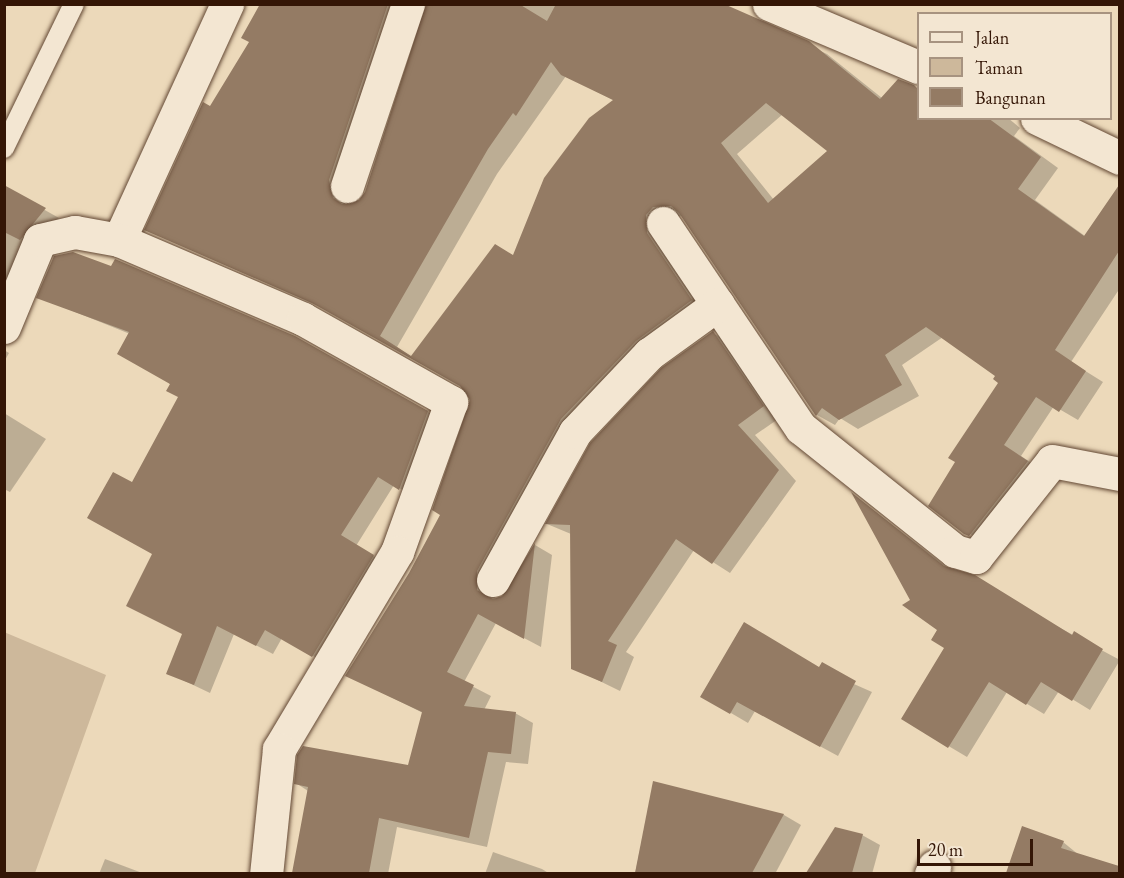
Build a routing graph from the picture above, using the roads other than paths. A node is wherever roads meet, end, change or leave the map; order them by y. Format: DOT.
graph roads {
  1 [pos="74,4"];
  2 [pos="227,4"];
  3 [pos="408,4"];
  4 [pos="769,4"];
  5 [pos="917,68"];
  6 [pos="1041,120"];
  7 [pos="4,148"];
  8 [pos="1119,158"];
  9 [pos="347,186"];
  10 [pos="663,223"];
  11 [pos="119,240"];
  12 [pos="718,304"];
  13 [pos="4,327"];
  14 [pos="1119,474"];
  15 [pos="493,580"];
  16 [pos="266,873"];
  1 -- 7 [label="lane"];
  2 -- 11 [label="street"];
  3 -- 9 [label="street"];
  4 -- 5 [label="street"];
  6 -- 8 [label="street"];
  10 -- 12 [label="street"];
  11 -- 13 [label="street"];
  11 -- 16 [label="street"];
  12 -- 14 [label="street"];
  12 -- 15 [label="street"];
}
